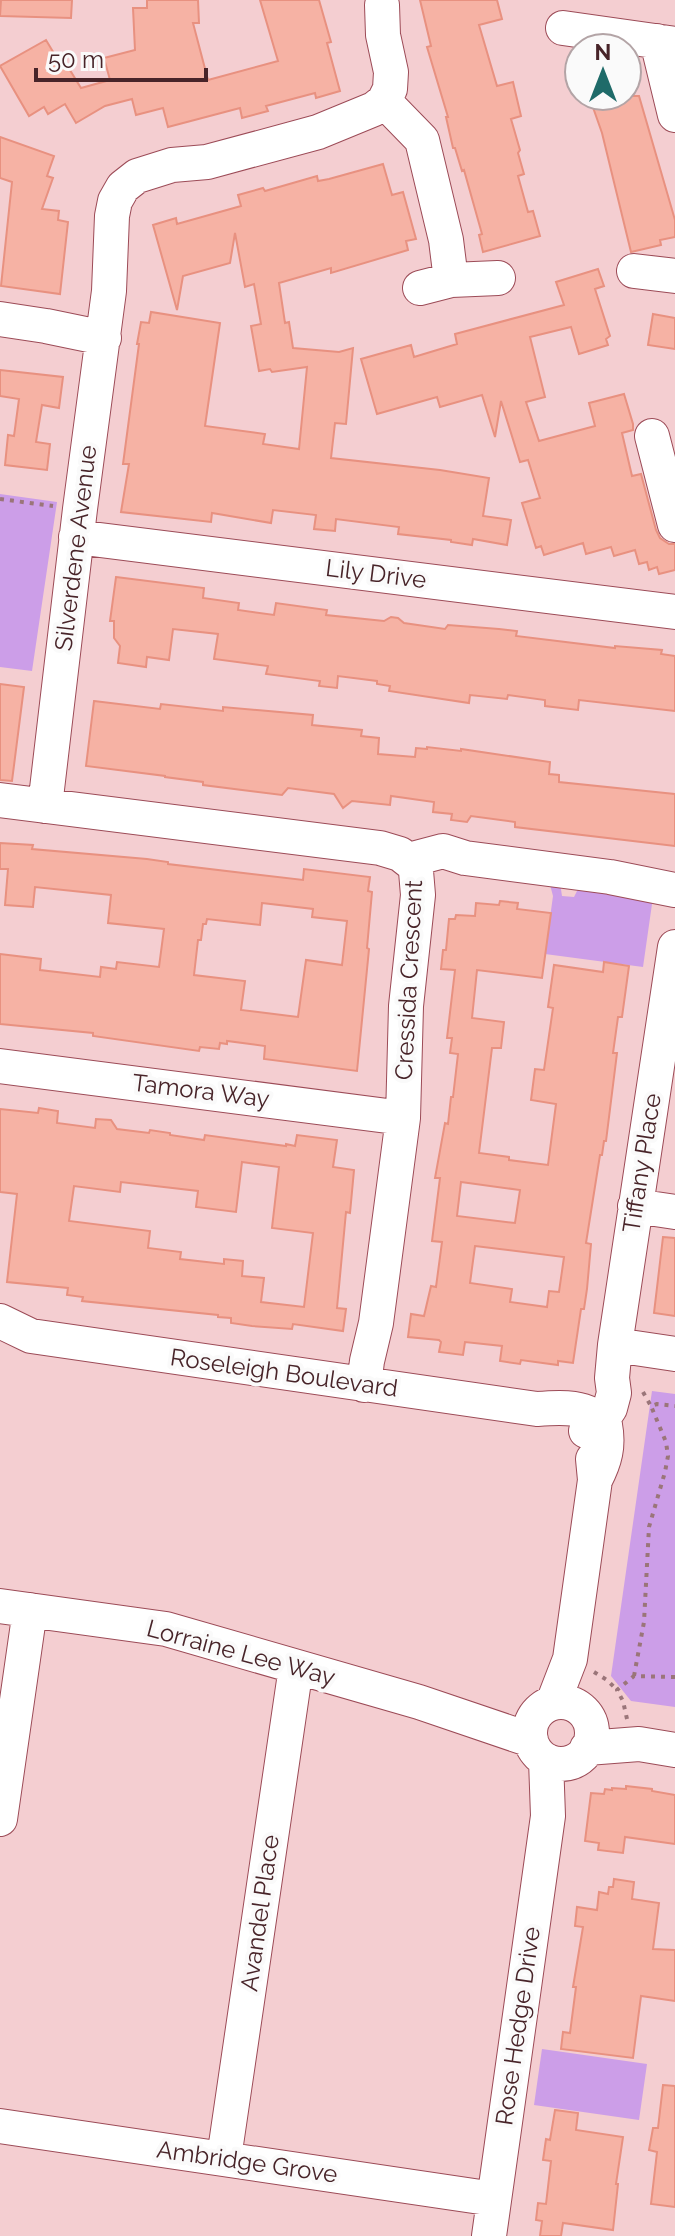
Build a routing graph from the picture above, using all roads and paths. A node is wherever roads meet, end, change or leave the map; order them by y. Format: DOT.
graph roads {
  1 [pos="381,2"];
  2 [pos="563,28"];
  3 [pos="668,59"];
  4 [pos="388,105"];
  5 [pos="675,115"];
  6 [pos="634,271"];
  7 [pos="675,276"];
  8 [pos="498,278"];
  9 [pos="0,319"];
  10 [pos="104,333"];
  11 [pos="652,436"];
  12 [pos="0,499"];
  13 [pos="78,523"];
  14 [pos="675,525"];
  15 [pos="675,612"];
  16 [pos="0,800"];
  17 [pos="45,806"];
  18 [pos="413,866"];
  19 [pos="675,890"];
  20 [pos="675,947"];
  21 [pos="0,1066"];
  22 [pos="403,1118"];
  23 [pos="635,1206"];
  24 [pos="675,1212"];
  25 [pos="0,1321"];
  26 [pos="16,1339"];
  27 [pos="675,1354"];
  28 [pos="613,1362"];
  29 [pos="370,1386"];
  30 [pos="651,1406"];
  31 [pos="593,1422"];
  32 [pos="15,1608"];
  33 [pos="296,1667"];
  34 [pos="634,1676"];
  35 [pos="675,1677"];
  36 [pos="561,1733"];
  37 [pos="632,1741"];
  38 [pos="675,1750"];
  39 [pos="0,1819"];
  40 [pos="0,2126"];
  41 [pos="224,2158"];
  42 [pos="494,2199"];
  43 [pos="489,2236"];
  1 -- 4 [label="street"];
  2 -- 3 [label="street"];
  3 -- 5 [label="street"];
  4 -- 8 [label="street"];
  4 -- 10 [label="street, Silverdene Avenue"];
  6 -- 7 [label="street"];
  9 -- 10 [label="street"];
  10 -- 13 [label="street, Silverdene Avenue"];
  11 -- 14 [label="street"];
  12 -- 13 [label="path"];
  13 -- 15 [label="street, Lily Drive"];
  13 -- 17 [label="street, Silverdene Avenue"];
  16 -- 17 [label="street, Cressida Crescent"];
  17 -- 18 [label="street, Cressida Crescent"];
  18 -- 19 [label="street"];
  18 -- 22 [label="street, Cressida Crescent"];
  20 -- 23 [label="street, Tiffany Place"];
  21 -- 22 [label="street, Tamora Way"];
  22 -- 29 [label="street, Cressida Crescent"];
  23 -- 24 [label="street"];
  23 -- 28 [label="street, Tiffany Place"];
  25 -- 26 [label="street, Roseleigh Boulevard"];
  26 -- 29 [label="street, Roseleigh Boulevard"];
  27 -- 28 [label="street"];
  28 -- 31 [label="street, Tiffany Place"];
  29 -- 31 [label="street, Roseleigh Boulevard"];
  30 -- 34 [label="path"];
  31 -- 36 [label="street"];
  32 -- 33 [label="street, Lorraine Lee Way"];
  32 -- 39 [label="street"];
  33 -- 36 [label="street, Lorraine Lee Way"];
  33 -- 41 [label="street, Avandel Place"];
  34 -- 35 [label="path"];
  34 -- 37 [label="path"];
  36 -- 37 [label="street"];
  36 -- 42 [label="street, Rose Hedge Drive"];
  37 -- 38 [label="street"];
  40 -- 41 [label="street, Ambridge Grove"];
  41 -- 42 [label="street, Ambridge Grove"];
  42 -- 43 [label="street, Rose Hedge Drive"];
}
